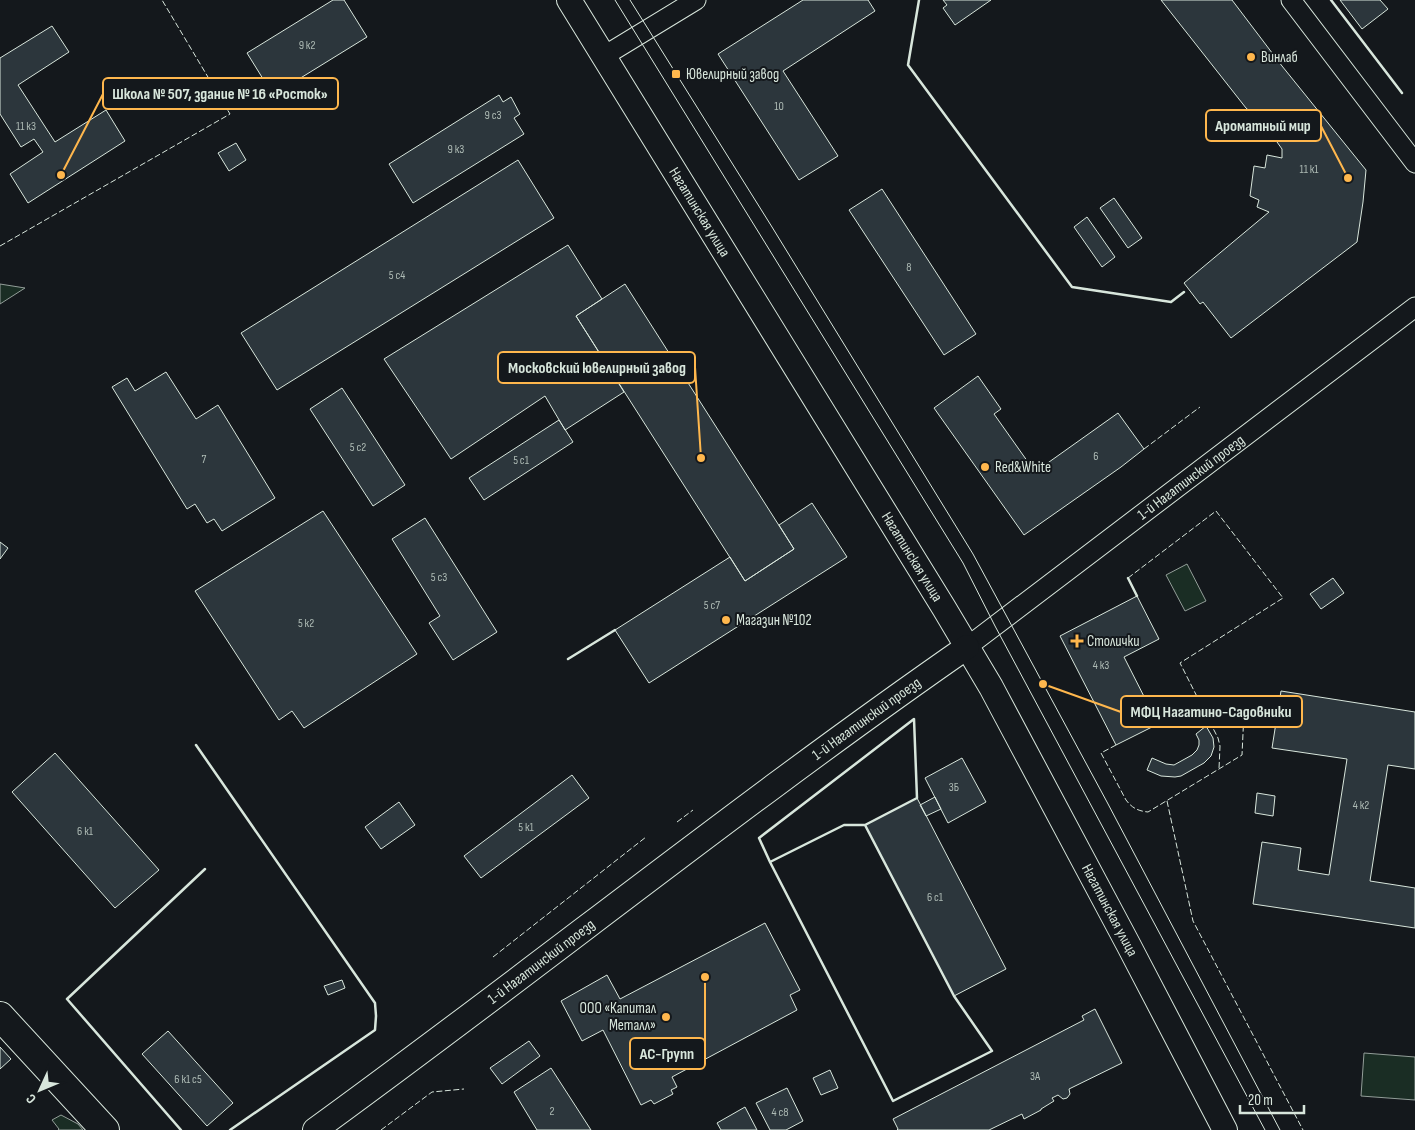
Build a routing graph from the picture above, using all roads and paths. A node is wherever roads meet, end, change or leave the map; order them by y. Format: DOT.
graph roads {
  1 [pos="569,0"];
  2 [pos="696,0"];
  3 [pos="1291,0"];
  4 [pos="604,56"];
  5 [pos="1415,163"];
  6 [pos="1415,307"];
  7 [pos="967,647"];
  8 [pos="0,1016"];
  9 [pos="105,1130"];
  10 [pos="316,1130"];
  11 [pos="1225,1130"];
  1 -- 4 [label="street, Нагатинская улица"];
  2 -- 4 [label="street"];
  3 -- 5 [label="street"];
  4 -- 7 [label="street, Нагатинская улица"];
  6 -- 7 [label="street, 1-й Нагатинский проезд"];
  7 -- 10 [label="street, 1-й Нагатинский проезд"];
  7 -- 11 [label="street, Нагатинская улица"];
  8 -- 9 [label="main road"];
}
